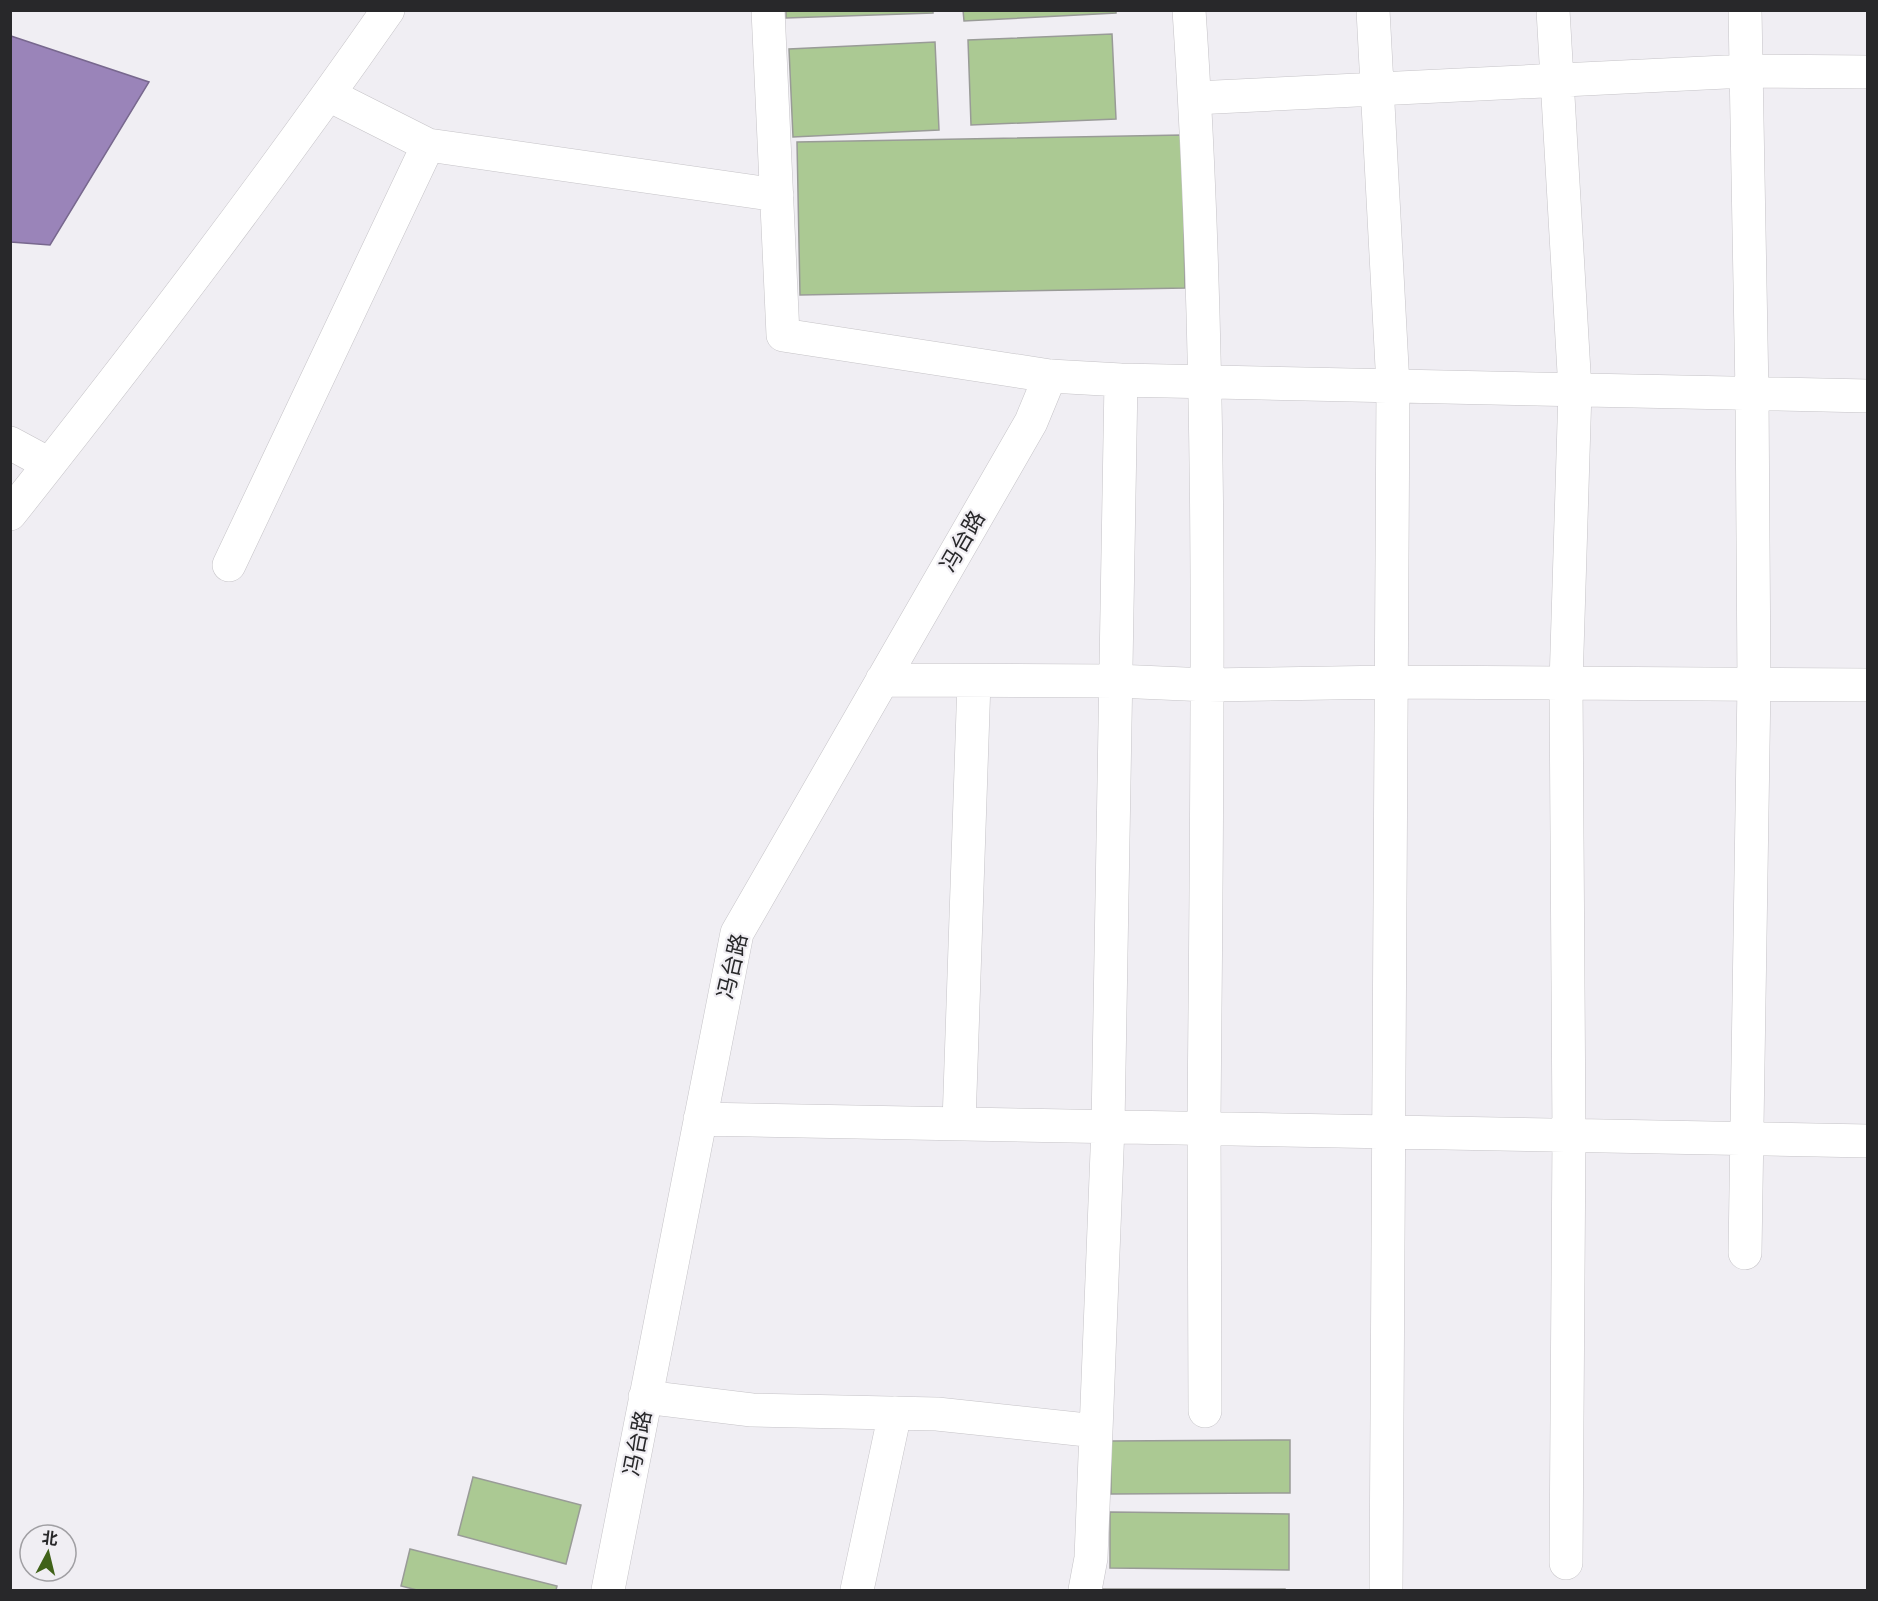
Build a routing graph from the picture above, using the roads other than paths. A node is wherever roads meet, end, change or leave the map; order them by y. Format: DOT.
graph roads {
  1 [pos="388,10"];
  2 [pos="768,10"];
  3 [pos="1189,10"];
  4 [pos="1373,10"];
  5 [pos="1553,10"];
  6 [pos="1745,10"];
  7 [pos="1746,71"];
  8 [pos="1868,72"];
  9 [pos="1557,80"];
  10 [pos="1377,89"];
  11 [pos="329,95"];
  12 [pos="1195,98"];
  13 [pos="428,145"];
  14 [pos="777,195"];
  15 [pos="1050,376"];
  16 [pos="1121,380"];
  17 [pos="1204,381"];
  18 [pos="1393,386"];
  19 [pos="1575,390"];
  20 [pos="1752,394"];
  21 [pos="1868,396"];
  22 [pos="10,443"];
  23 [pos="49,464"];
  24 [pos="10,514"];
  25 [pos="229,565"];
  26 [pos="882,680"];
  27 [pos="974,681"];
  28 [pos="1116,681"];
  29 [pos="1392,682"];
  30 [pos="1566,684"];
  31 [pos="1754,684"];
  32 [pos="1208,685"];
  33 [pos="1868,685"];
  34 [pos="700,1119"];
  35 [pos="959,1123"];
  36 [pos="1108,1126"];
  37 [pos="1204,1128"];
  38 [pos="1389,1132"];
  39 [pos="1569,1135"];
  40 [pos="1746,1139"];
  41 [pos="1868,1141"];
  42 [pos="1745,1253"];
  43 [pos="645,1397"];
  44 [pos="1205,1411"];
  45 [pos="895,1413"];
  46 [pos="1096,1431"];
  47 [pos="1566,1563"];
  48 [pos="608,1590"];
  49 [pos="856,1590"];
  50 [pos="1085,1590"];
  51 [pos="1386,1590"];
  1 -- 11 [label="street"];
  2 -- 14 [label="street"];
  3 -- 12 [label="street"];
  4 -- 10 [label="street"];
  5 -- 9 [label="street"];
  6 -- 7 [label="street"];
  7 -- 8 [label="street"];
  7 -- 9 [label="street"];
  7 -- 20 [label="street"];
  9 -- 10 [label="street"];
  9 -- 19 [label="street"];
  10 -- 12 [label="street"];
  10 -- 18 [label="street"];
  11 -- 13 [label="street"];
  11 -- 23 [label="street"];
  12 -- 17 [label="street"];
  13 -- 14 [label="street"];
  13 -- 25 [label="street"];
  14 -- 15 [label="street"];
  15 -- 16 [label="street"];
  15 -- 26 [label="street, 冯台路"];
  16 -- 17 [label="street"];
  16 -- 28 [label="street"];
  17 -- 18 [label="street"];
  17 -- 32 [label="street"];
  18 -- 19 [label="street"];
  18 -- 29 [label="street"];
  19 -- 20 [label="street"];
  19 -- 30 [label="street"];
  20 -- 21 [label="street"];
  20 -- 31 [label="street"];
  22 -- 23 [label="street"];
  23 -- 24 [label="street"];
  26 -- 27 [label="street"];
  26 -- 34 [label="street, 冯台路"];
  27 -- 28 [label="street"];
  27 -- 35 [label="street"];
  28 -- 32 [label="street"];
  28 -- 36 [label="street"];
  29 -- 30 [label="street"];
  29 -- 32 [label="street"];
  29 -- 38 [label="street"];
  30 -- 31 [label="street"];
  30 -- 39 [label="street"];
  31 -- 33 [label="street"];
  31 -- 40 [label="street"];
  32 -- 37 [label="street"];
  34 -- 35 [label="street"];
  34 -- 43 [label="street, 冯台路"];
  35 -- 36 [label="street"];
  36 -- 37 [label="street"];
  36 -- 46 [label="street"];
  37 -- 38 [label="street"];
  37 -- 44 [label="street"];
  38 -- 39 [label="street"];
  38 -- 51 [label="street"];
  39 -- 40 [label="street"];
  39 -- 47 [label="street"];
  40 -- 41 [label="street"];
  40 -- 42 [label="street"];
  43 -- 45 [label="street"];
  43 -- 48 [label="street, 冯台路"];
  45 -- 46 [label="street"];
  45 -- 49 [label="street"];
  46 -- 50 [label="street"];
}
